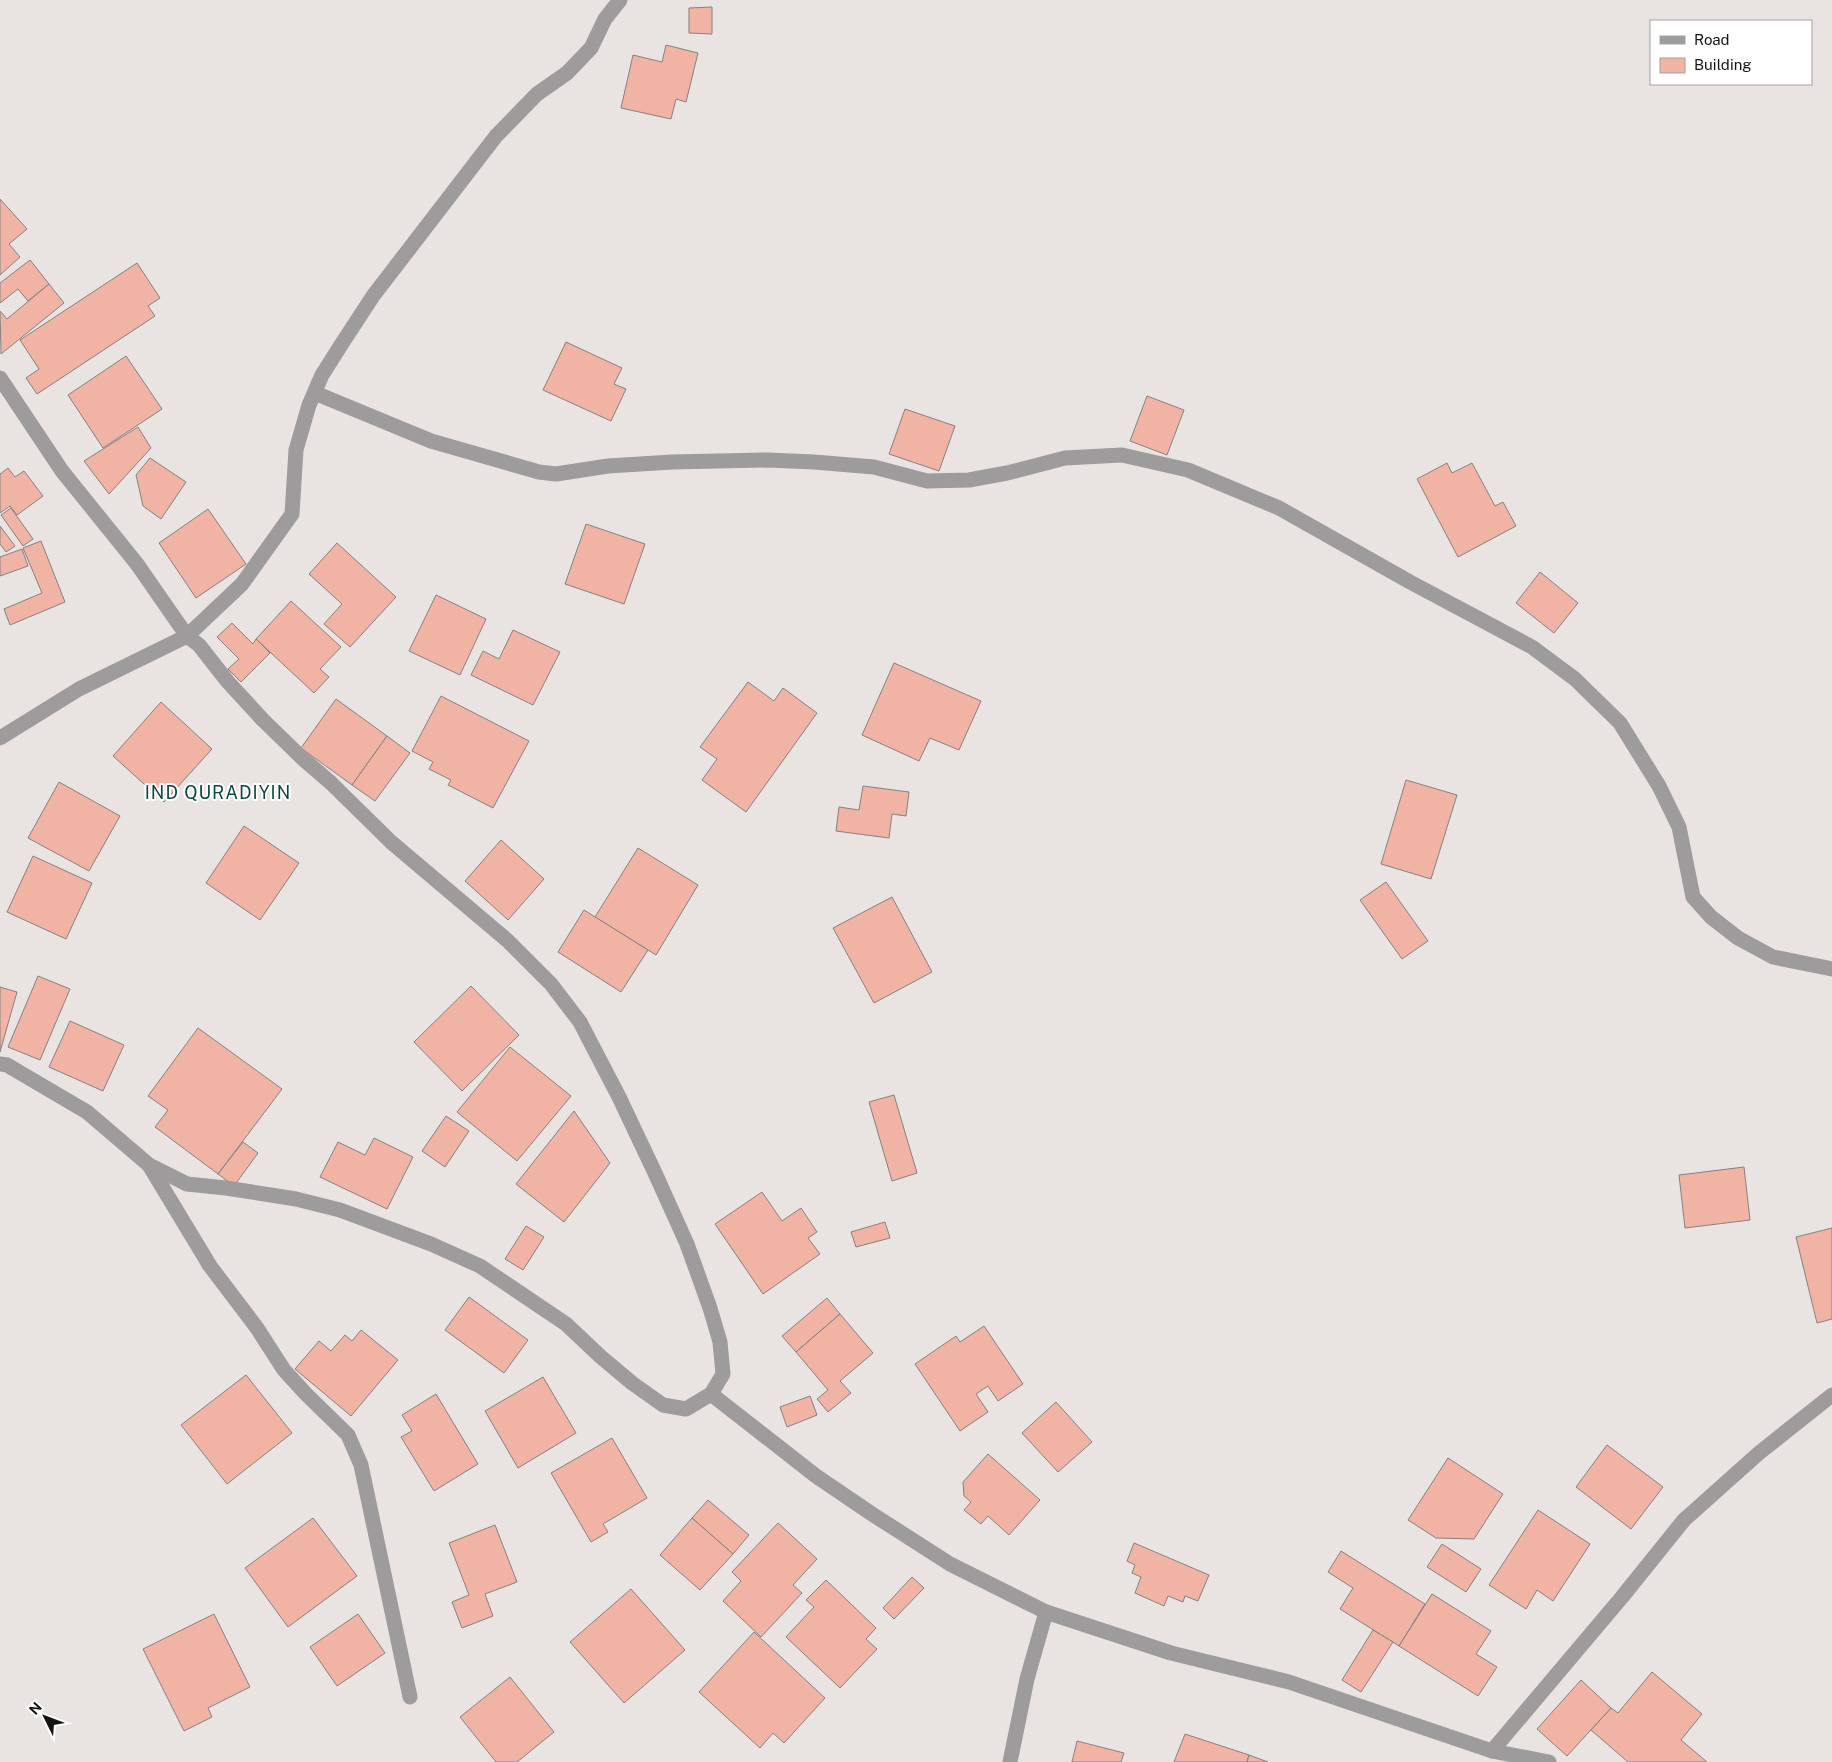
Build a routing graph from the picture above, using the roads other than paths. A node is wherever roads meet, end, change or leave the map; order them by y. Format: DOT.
graph roads {
  1 [pos="620,0"];
  2 [pos="0,378"];
  3 [pos="315,393"];
  4 [pos="187,636"];
  5 [pos="0,738"];
  6 [pos="1832,969"];
  7 [pos="0,1064"];
  8 [pos="149,1165"];
  9 [pos="711,1394"];
  10 [pos="1832,1395"];
  11 [pos="1046,1612"];
  12 [pos="410,1697"];
  13 [pos="1492,1751"];
  14 [pos="1010,1762"];
  15 [pos="1549,1762"];
  1 -- 3 [label="street"];
  2 -- 4 [label="street"];
  3 -- 4 [label="street"];
  3 -- 6 [label="street"];
  4 -- 5 [label="street"];
  4 -- 9 [label="street"];
  7 -- 8 [label="street"];
  8 -- 9 [label="street"];
  8 -- 12 [label="street"];
  9 -- 11 [label="street"];
  10 -- 13 [label="street"];
  11 -- 13 [label="street"];
  11 -- 14 [label="street"];
  13 -- 15 [label="street"];
}
